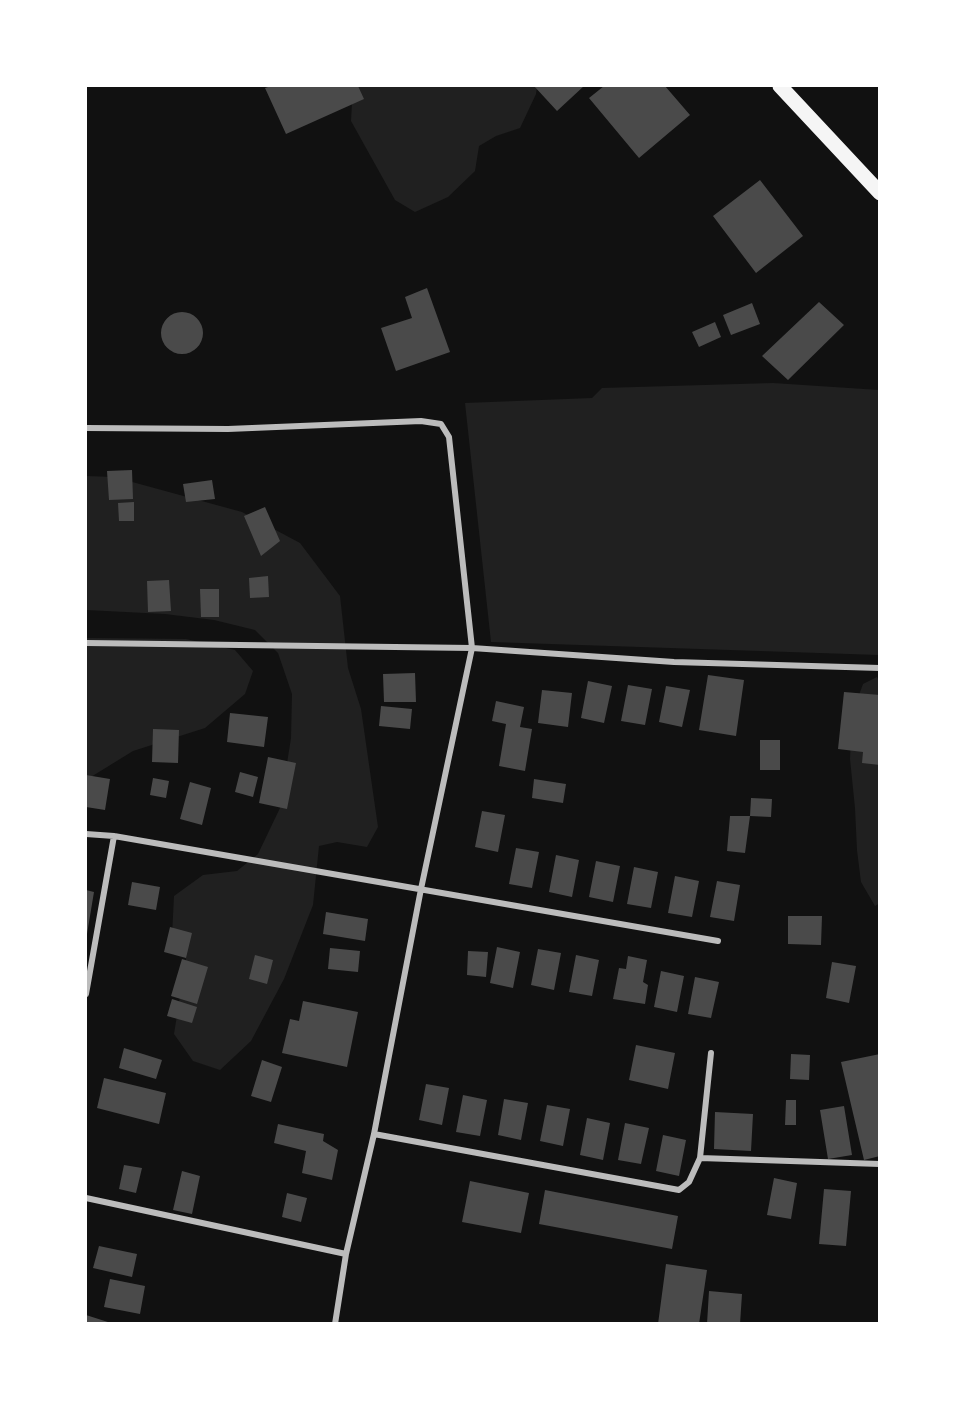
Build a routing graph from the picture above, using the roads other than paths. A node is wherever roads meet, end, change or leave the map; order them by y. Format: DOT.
graph roads {
  1 [pos="780,86"];
  2 [pos="879,194"];
  3 [pos="86,428"];
  4 [pos="86,643"];
  5 [pos="472,648"];
  6 [pos="879,668"];
  7 [pos="86,834"];
  8 [pos="114,836"];
  9 [pos="422,889"];
  10 [pos="718,941"];
  11 [pos="86,994"];
  12 [pos="711,1053"];
  13 [pos="374,1134"];
  14 [pos="700,1158"];
  15 [pos="879,1164"];
  16 [pos="86,1198"];
  17 [pos="346,1254"];
  18 [pos="335,1323"];
  1 -- 2 [label="main road"];
  3 -- 5 [label="street"];
  4 -- 5 [label="street"];
  5 -- 6 [label="street"];
  5 -- 9 [label="street"];
  7 -- 8 [label="street"];
  8 -- 9 [label="street"];
  8 -- 11 [label="street"];
  9 -- 10 [label="street"];
  9 -- 13 [label="street"];
  12 -- 14 [label="street"];
  13 -- 14 [label="street"];
  13 -- 17 [label="street"];
  14 -- 15 [label="street"];
  16 -- 17 [label="street"];
  17 -- 18 [label="street"];
}
